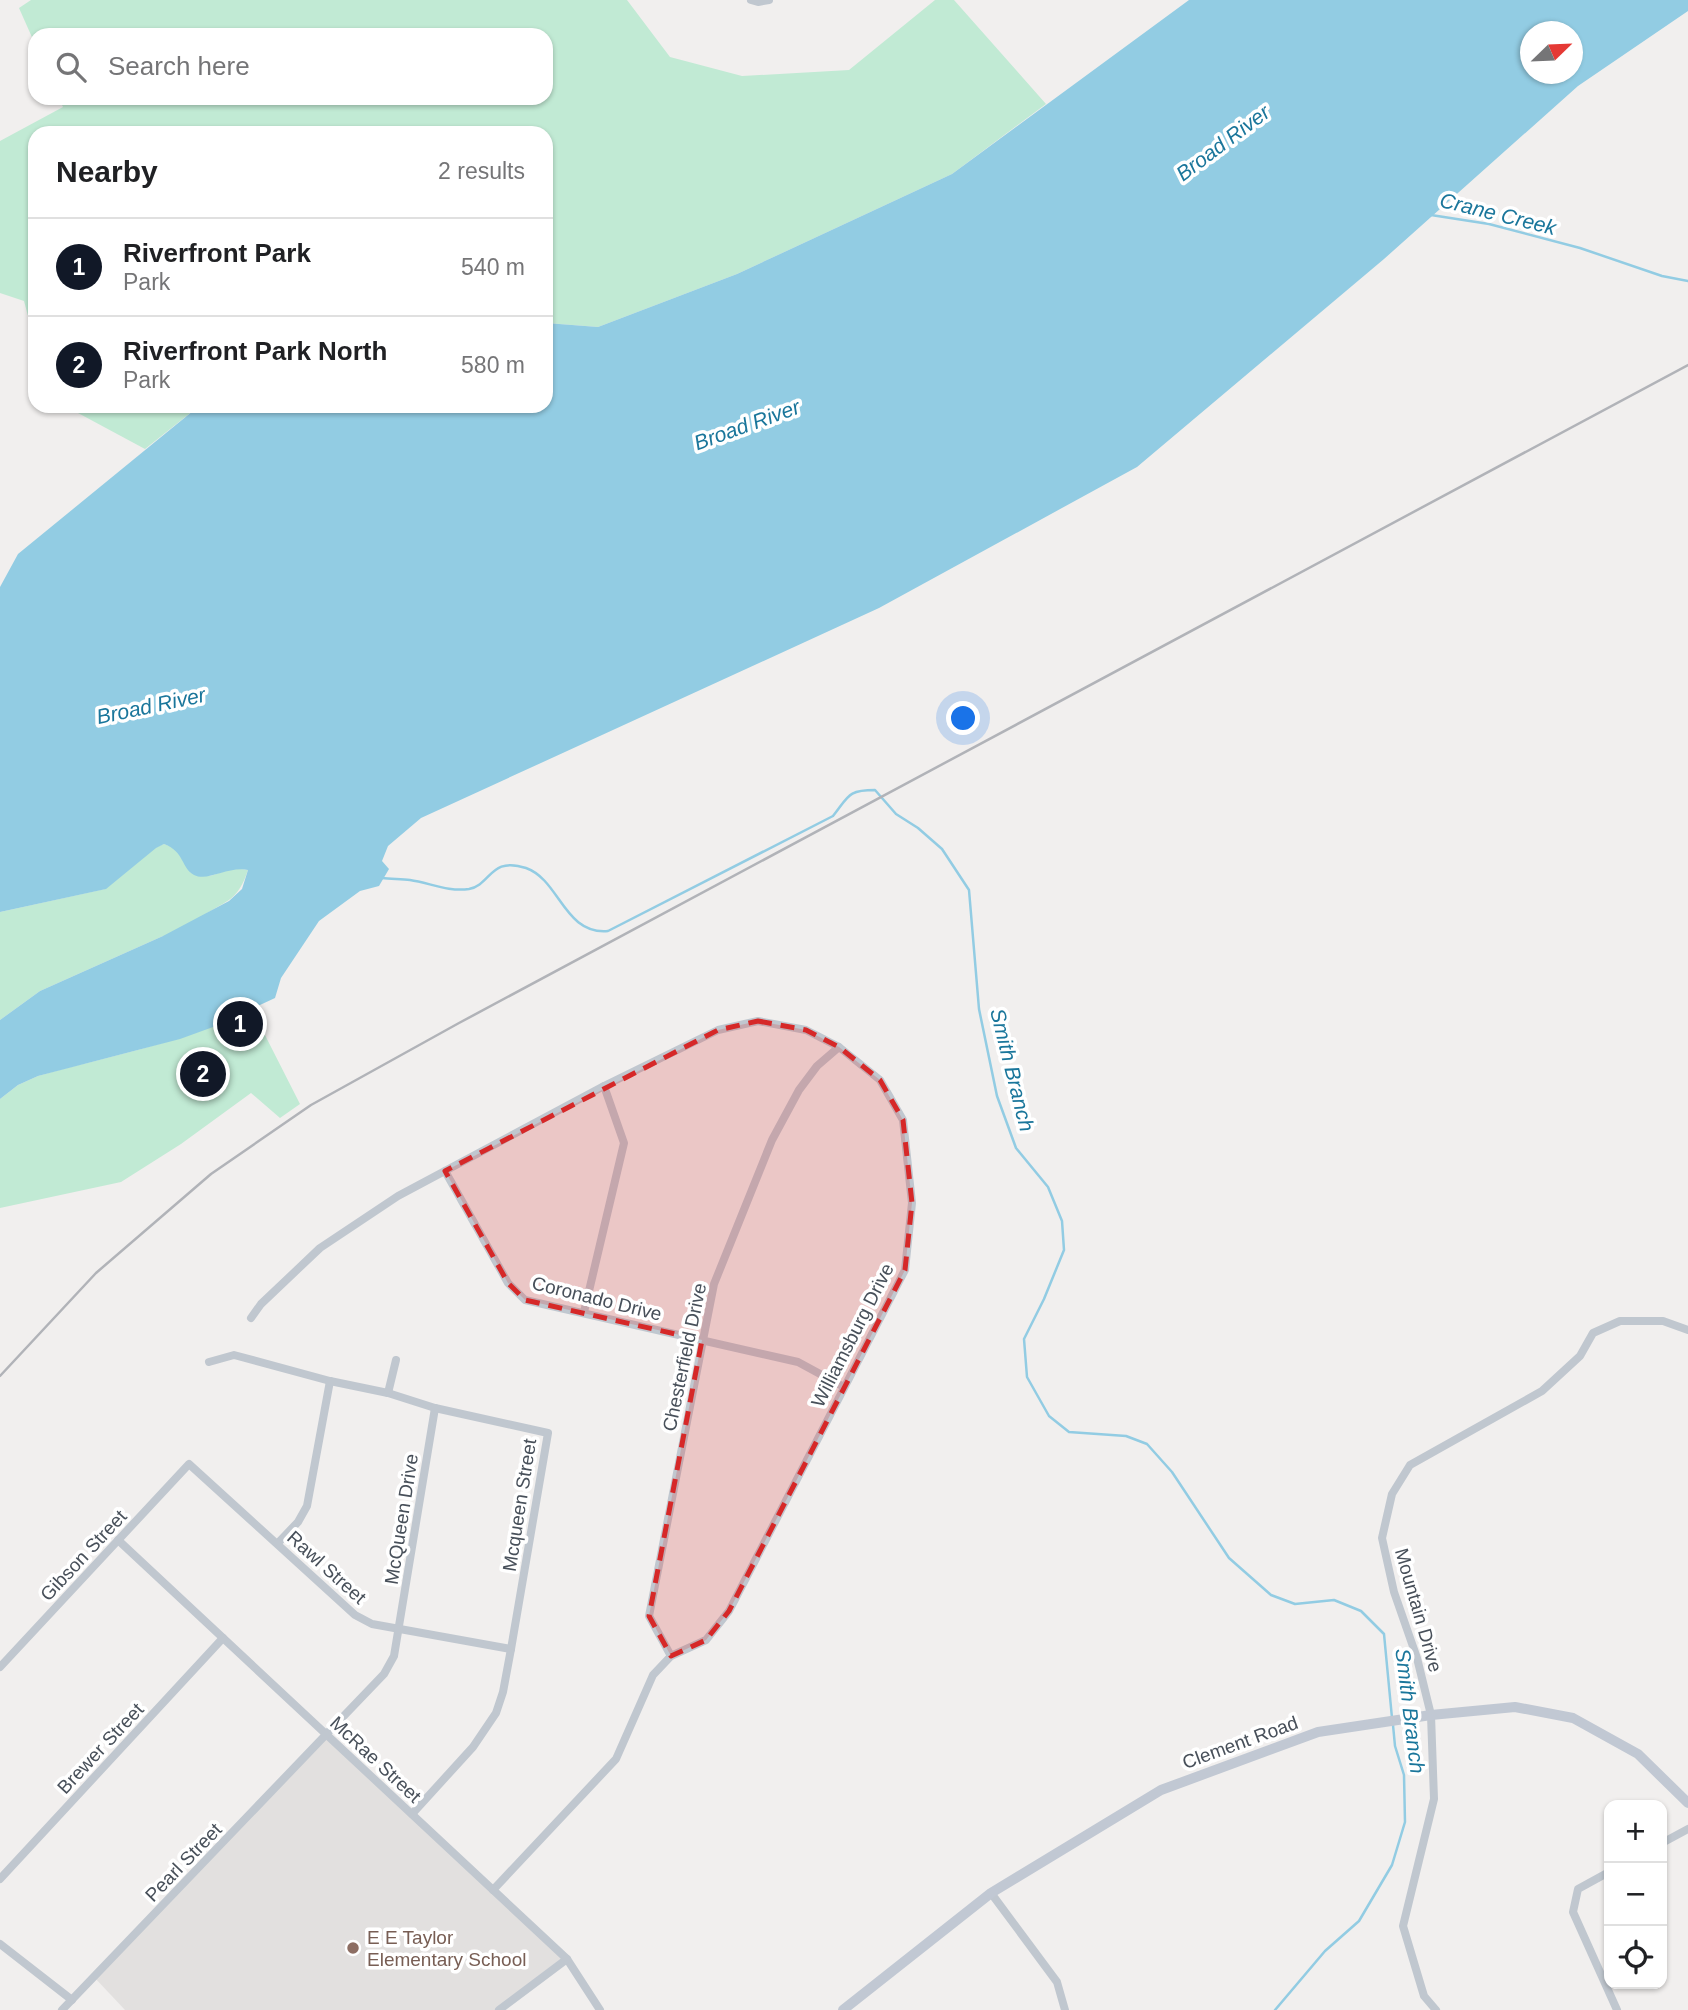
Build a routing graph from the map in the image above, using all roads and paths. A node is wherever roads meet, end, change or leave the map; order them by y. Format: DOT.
graph roads {
  1 [pos="751,0"];
  2 [pos="769,0"];
  3 [pos="839,1047"];
  4 [pos="604,1086"];
  5 [pos="445,1171"];
  6 [pos="584,1312"];
  7 [pos="251,1318"];
  8 [pos="1688,1330"];
  9 [pos="702,1340"];
  10 [pos="396,1360"];
  11 [pos="209,1362"];
  12 [pos="330,1381"];
  13 [pos="844,1387"];
  14 [pos="388,1393"];
  15 [pos="435,1408"];
  16 [pos="189,1464"];
  17 [pos="118,1540"];
  18 [pos="278,1543"];
  19 [pos="399,1628"];
  20 [pos="223,1638"];
  21 [pos="511,1649"];
  22 [pos="671,1656"];
  23 [pos="0,1667"];
  24 [pos="1431,1716"];
  25 [pos="327,1735"];
  26 [pos="1688,1803"];
  27 [pos="412,1814"];
  28 [pos="1688,1829"];
  29 [pos="1667,1840"];
  30 [pos="1604,1875"];
  31 [pos="0,1879"];
  32 [pos="493,1890"];
  33 [pos="991,1894"];
  34 [pos="0,1944"];
  35 [pos="567,1959"];
  36 [pos="72,2000"];
  37 [pos="62,2010"];
  38 [pos="499,2010"];
  39 [pos="600,2010"];
  40 [pos="843,2010"];
  41 [pos="1065,2010"];
  42 [pos="1436,2010"];
  43 [pos="1617,2010"];
  1 -- 2 [label="street"];
  3 -- 4 [label="street, Williamsburg Drive"];
  3 -- 9 [label="street, Chesterfield Drive"];
  3 -- 13 [label="street, Williamsburg Drive"];
  4 -- 5 [label="street, Williamsburg Drive"];
  4 -- 6 [label="street"];
  5 -- 6 [label="street, Coronado Drive"];
  5 -- 7 [label="street, Williamsburg Drive"];
  6 -- 9 [label="street, Coronado Drive"];
  8 -- 24 [label="street, Mountain Drive"];
  9 -- 13 [label="street, Coronado Drive"];
  9 -- 22 [label="street, Chesterfield Drive"];
  10 -- 14 [label="street"];
  11 -- 12 [label="street, Mcqueen Street"];
  12 -- 14 [label="street, Mcqueen Street"];
  12 -- 18 [label="street"];
  13 -- 22 [label="street, Williamsburg Drive"];
  14 -- 15 [label="street, Mcqueen Street"];
  15 -- 19 [label="street, McQueen Drive"];
  15 -- 21 [label="street, Mcqueen Street"];
  16 -- 17 [label="street, Gibson Street"];
  16 -- 18 [label="street, Rawl Street"];
  17 -- 20 [label="street, McRae Street"];
  17 -- 23 [label="street, Gibson Street"];
  18 -- 19 [label="street, Rawl Street"];
  19 -- 21 [label="street, Rawl Street"];
  19 -- 25 [label="street, McQueen Drive"];
  20 -- 25 [label="street, McRae Street"];
  20 -- 31 [label="street, Brewer Street"];
  21 -- 27 [label="street, Mcqueen Street"];
  22 -- 32 [label="street, Williamsburg Drive"];
  24 -- 26 [label="street, Clement Road"];
  24 -- 33 [label="street, Clement Road"];
  24 -- 42 [label="street, Mountain Drive"];
  25 -- 27 [label="street, McRae Street"];
  25 -- 36 [label="street, Pearl Street"];
  27 -- 32 [label="street, McRae Street"];
  28 -- 29 [label="street"];
  30 -- 43 [label="street"];
  32 -- 35 [label="street, McRae Street"];
  33 -- 40 [label="street, Clement Road"];
  33 -- 41 [label="street"];
  34 -- 36 [label="street"];
  35 -- 38 [label="street"];
  35 -- 39 [label="street, McRae Street"];
  36 -- 37 [label="street, Pearl Street"];
}
